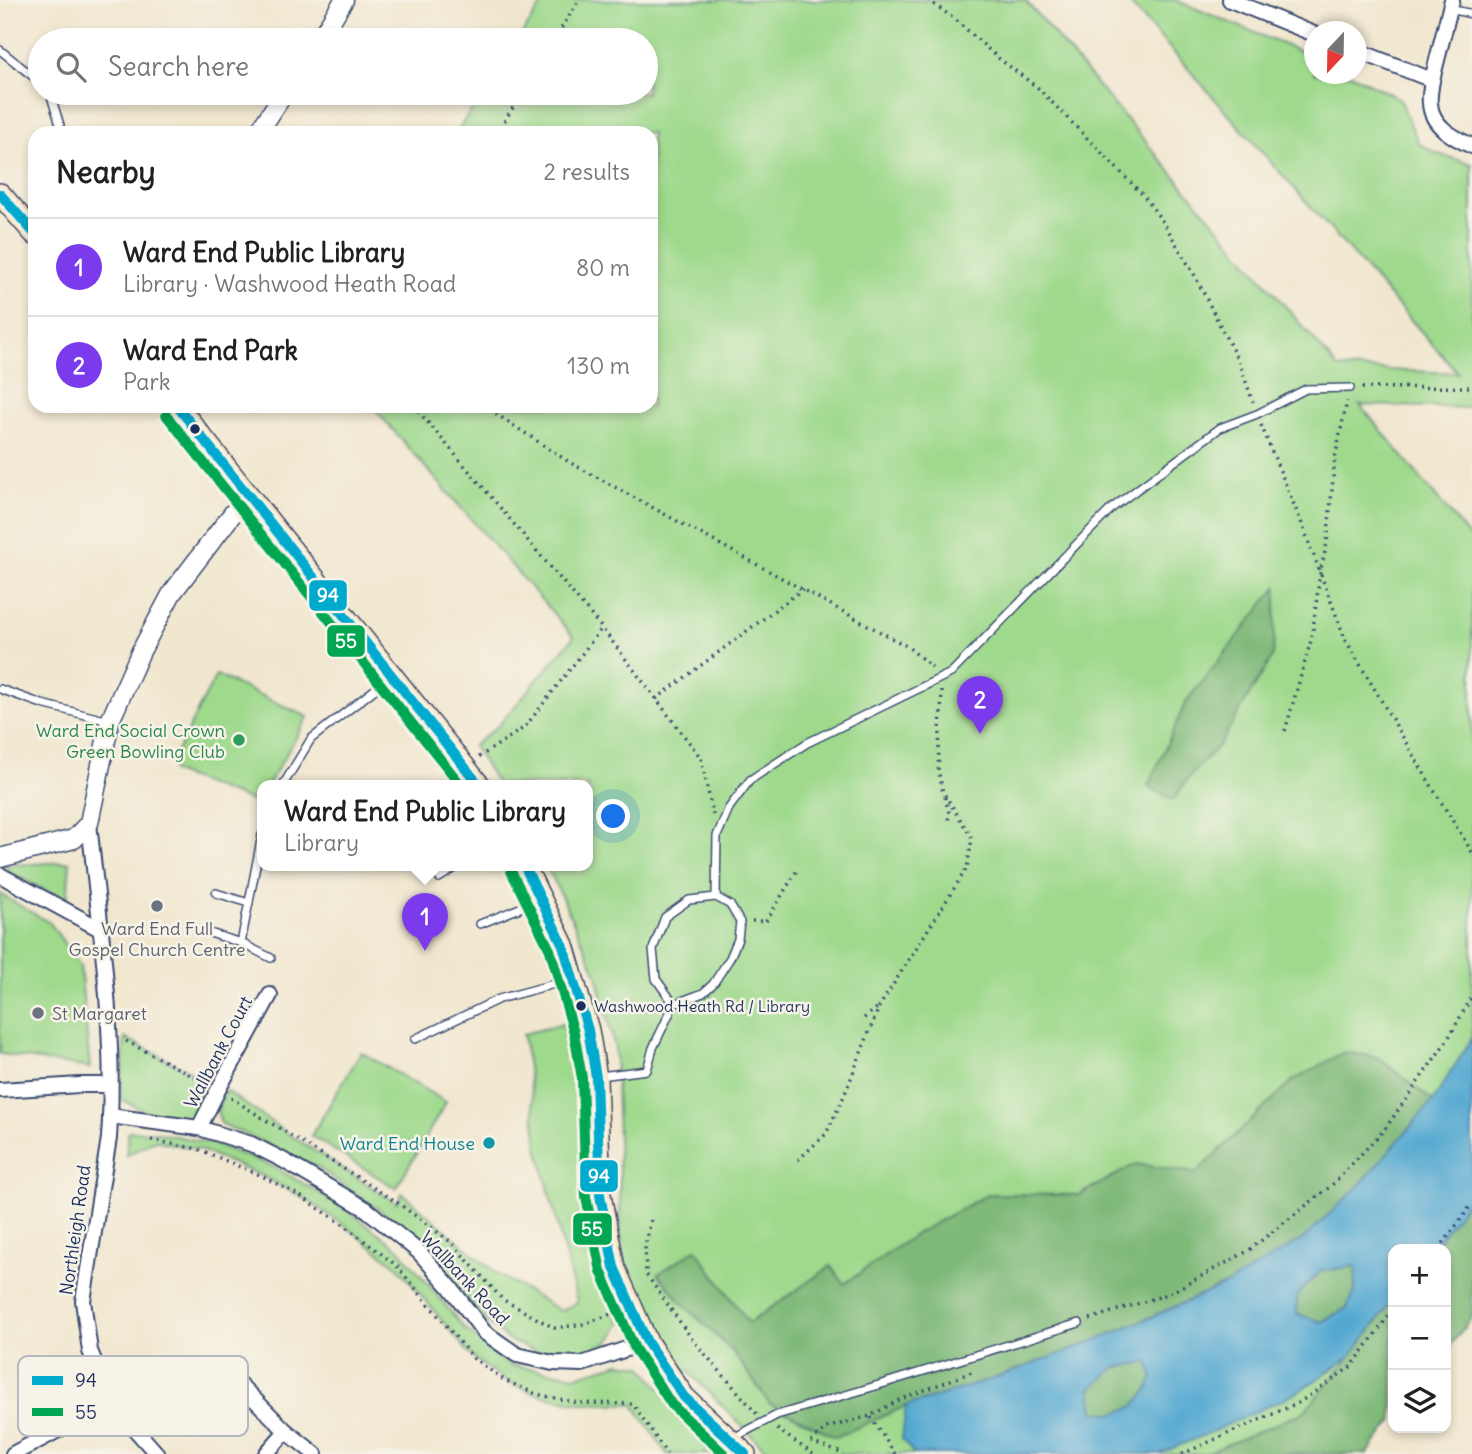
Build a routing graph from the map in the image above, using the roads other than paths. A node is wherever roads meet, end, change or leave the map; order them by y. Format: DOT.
graph roads {
  1 [pos="344,0"];
  2 [pos="1230,0"];
  3 [pos="1451,4"];
  4 [pos="1472,14"];
  5 [pos="326,28"];
  6 [pos="1304,30"];
  7 [pos="0,50"];
  8 [pos="1367,54"];
  9 [pos="28,72"];
  10 [pos="1432,80"];
  11 [pos="54,105"];
  12 [pos="276,105"];
  13 [pos="60,125"];
  14 [pos="263,126"];
  15 [pos="1472,146"];
  16 [pos="0,194"];
  17 [pos="28,226"];
  18 [pos="1350,388"];
  19 [pos="182,413"];
  20 [pos="243,501"];
  21 [pos="392,673"];
  22 [pos="0,689"];
  23 [pos="110,721"];
  24 [pos="286,780"];
  25 [pos="476,780"];
  26 [pos="89,823"];
  27 [pos="0,858"];
  28 [pos="257,861"];
  29 [pos="450,871"];
  30 [pos="527,871"];
  31 [pos="0,875"];
  32 [pos="439,877"];
  33 [pos="216,893"];
  34 [pos="716,897"];
  35 [pos="541,900"];
  36 [pos="249,903"];
  37 [pos="480,924"];
  38 [pos="100,929"];
  39 [pos="210,933"];
  40 [pos="241,943"];
  41 [pos="271,958"];
  42 [pos="573,979"];
  43 [pos="270,995"];
  44 [pos="674,1004"];
  45 [pos="415,1040"];
  46 [pos="596,1077"];
  47 [pos="110,1085"];
  48 [pos="0,1090"];
  49 [pos="110,1116"];
  50 [pos="199,1128"];
  51 [pos="1079,1323"];
  52 [pos="647,1342"];
  53 [pos="92,1356"];
  54 [pos="248,1393"];
  55 [pos="286,1431"];
  56 [pos="47,1436"];
  57 [pos="141,1436"];
  58 [pos="737,1447"];
  59 [pos="13,1454"];
  60 [pos="157,1454"];
  61 [pos="266,1454"];
  62 [pos="315,1454"];
  1 -- 5 [label="street"];
  2 -- 6 [label="street"];
  3 -- 4 [label="lane"];
  3 -- 10 [label="street"];
  7 -- 9 [label="lane"];
  8 -- 10 [label="street"];
  10 -- 15 [label="street"];
  11 -- 13 [label="lane"];
  12 -- 14 [label="street"];
  16 -- 17 [label="main road"];
  18 -- 34 [label="lane"];
  19 -- 20 [label="main road"];
  20 -- 21 [label="main road"];
  20 -- 23 [label="street"];
  21 -- 24 [label="lane"];
  21 -- 25 [label="main road"];
  22 -- 23 [label="lane"];
  23 -- 26 [label="street"];
  26 -- 27 [label="street"];
  26 -- 38 [label="street, Northleigh Road"];
  28 -- 36 [label="lane"];
  29 -- 32 [label="lane"];
  30 -- 35 [label="main road"];
  31 -- 38 [label="street"];
  33 -- 36 [label="lane"];
  34 -- 44 [label="lane"];
  34 -- 44 [label="lane"];
  35 -- 37 [label="lane"];
  35 -- 42 [label="main road"];
  36 -- 40 [label="lane"];
  38 -- 47 [label="street, Northleigh Road"];
  39 -- 40 [label="lane"];
  40 -- 41 [label="lane"];
  42 -- 45 [label="lane"];
  42 -- 46 [label="main road"];
  43 -- 50 [label="street, Wallbank Court"];
  44 -- 46 [label="lane"];
  46 -- 52 [label="main road"];
  47 -- 48 [label="street"];
  47 -- 49 [label="street, Northleigh Road"];
  49 -- 50 [label="street, Wallbank Road"];
  49 -- 53 [label="street, Northleigh Road"];
  50 -- 52 [label="street, Wallbank Road"];
  51 -- 58 [label="lane"];
  52 -- 58 [label="main road"];
  54 -- 55 [label="street"];
  55 -- 61 [label="street"];
  55 -- 62 [label="street"];
  56 -- 59 [label="street"];
  57 -- 60 [label="street, Northleigh Road"];
}
